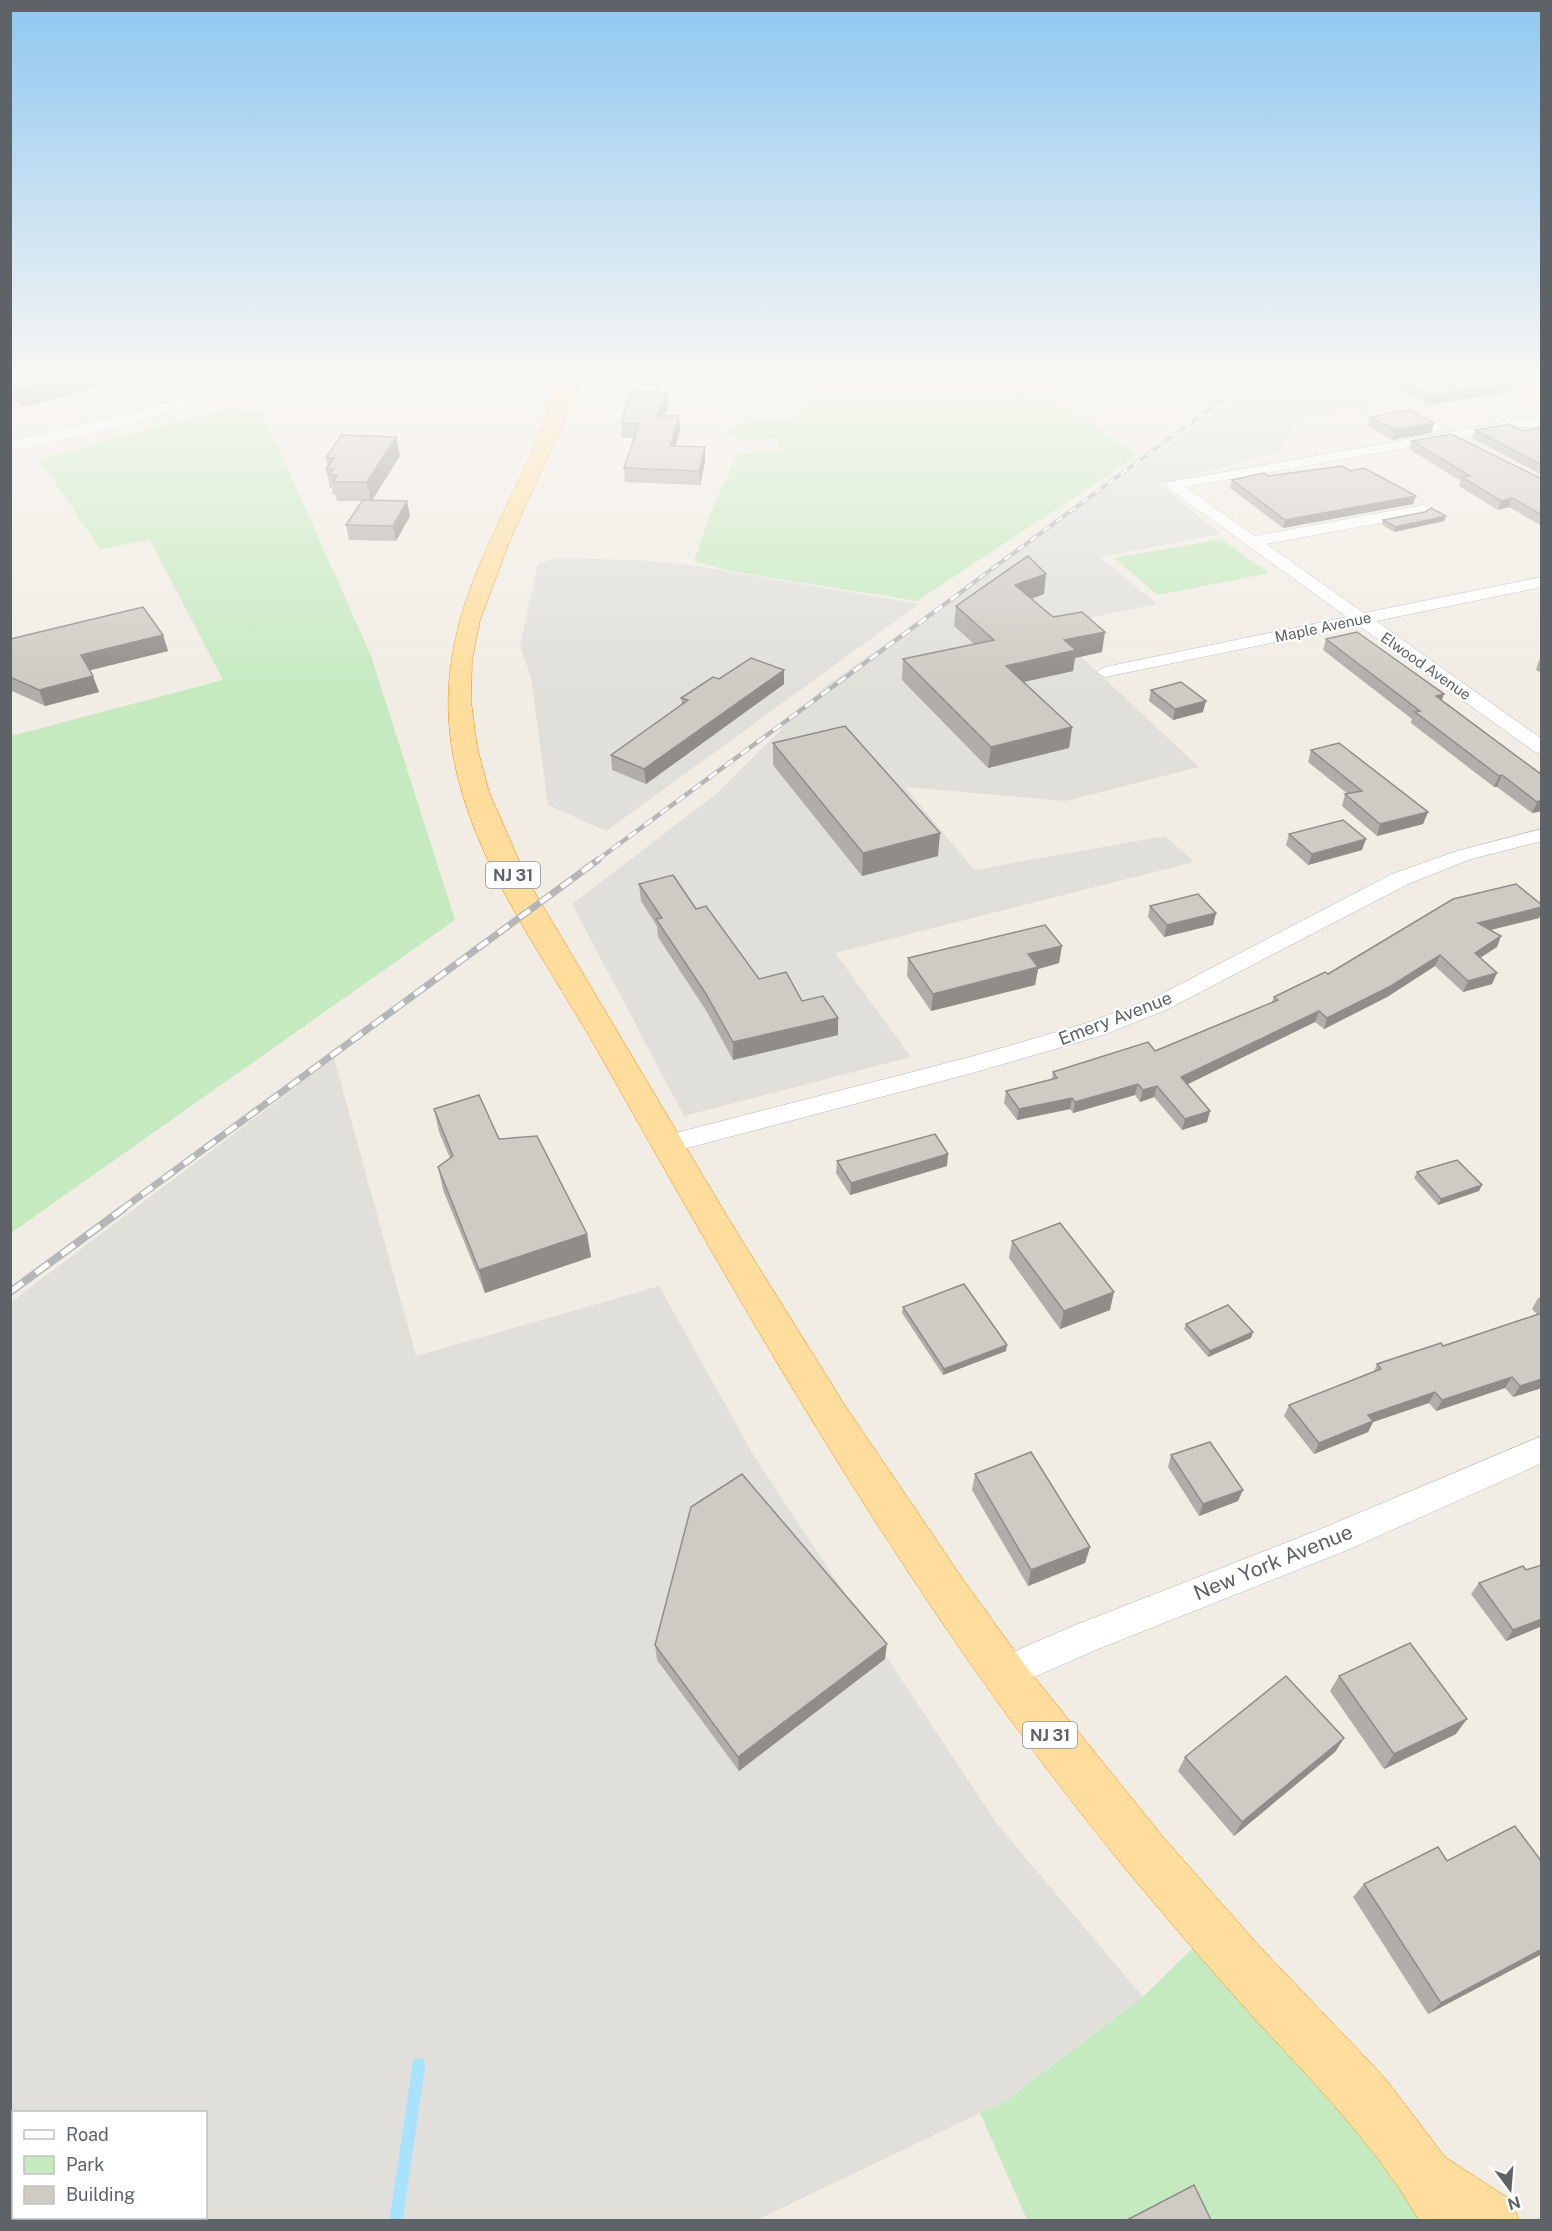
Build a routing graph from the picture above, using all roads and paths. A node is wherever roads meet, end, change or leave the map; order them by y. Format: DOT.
graph roads {
  1 [pos="528,479"];
  2 [pos="1206,479"];
  3 [pos="1423,510"];
  4 [pos="1251,542"];
  5 [pos="1542,582"];
  6 [pos="1361,620"];
  7 [pos="1105,672"];
  8 [pos="1542,748"];
  9 [pos="1542,835"];
  10 [pos="668,1144"];
  11 [pos="1542,1449"];
  12 [pos="1004,1673"];
  13 [pos="1437,2198"];
  14 [pos="1491,2220"];
  1 -- 10 [label="highway, NJ 31"];
  2 -- 4 [label="street, Elwood Avenue"];
  3 -- 4 [label="street"];
  4 -- 6 [label="street, Elwood Avenue"];
  5 -- 6 [label="street, Maple Avenue"];
  6 -- 7 [label="street, Maple Avenue"];
  6 -- 8 [label="street, Elwood Avenue"];
  9 -- 10 [label="street, Emery Avenue"];
  10 -- 12 [label="highway, NJ 31"];
  11 -- 12 [label="street, New York Avenue"];
  12 -- 13 [label="highway, NJ 31"];
  13 -- 14 [label="highway, NJ 31"];
}
